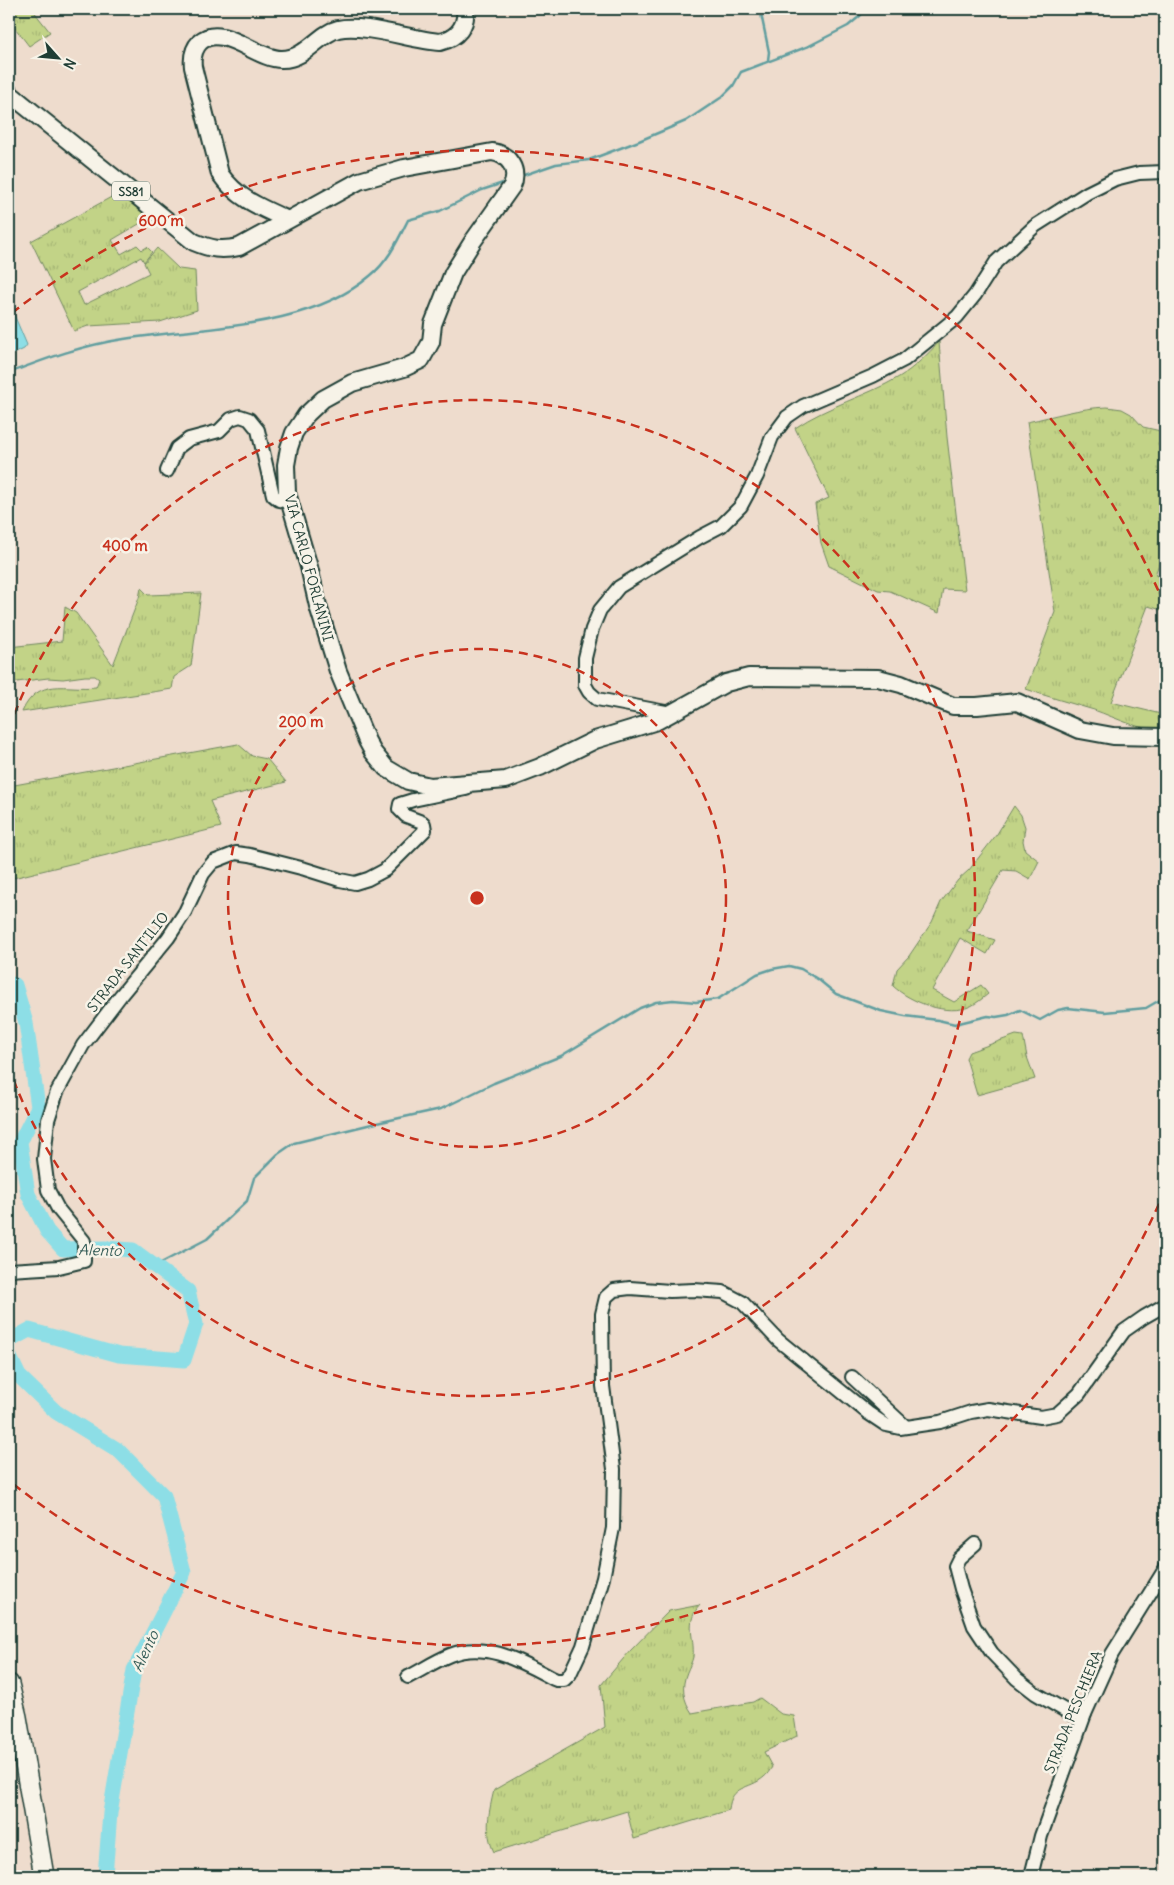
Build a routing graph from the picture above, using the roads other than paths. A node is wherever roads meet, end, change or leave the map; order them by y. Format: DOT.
graph roads {
  1 [pos="465,9"];
  2 [pos="9,93"];
  3 [pos="1165,172"];
  4 [pos="250,202"];
  5 [pos="286,219"];
  6 [pos="265,232"];
  7 [pos="167,471"];
  8 [pos="290,502"];
  9 [pos="671,713"];
  10 [pos="1165,737"];
  11 [pos="474,784"];
  12 [pos="9,1270"];
  13 [pos="1165,1305"];
  14 [pos="852,1377"];
  15 [pos="906,1427"];
  16 [pos="975,1544"];
  17 [pos="1165,1569"];
  18 [pos="408,1677"];
  19 [pos="9,1684"];
  20 [pos="1085,1714"];
  21 [pos="44,1876"];
  22 [pos="1031,1876"];
  1 -- 4 [label="main road"];
  2 -- 6 [label="main road, VIA CARLO FORLANINI / SS81"];
  3 -- 9 [label="street"];
  4 -- 5 [label="main road"];
  4 -- 6 [label="main road"];
  5 -- 6 [label="main road, VIA CARLO FORLANINI / SS81"];
  5 -- 8 [label="main road, VIA CARLO FORLANINI / SS81"];
  7 -- 8 [label="street"];
  8 -- 11 [label="main road, VIA CARLO FORLANINI / SS81"];
  9 -- 10 [label="main road, VIA CARLO FORLANINI / SS81"];
  9 -- 11 [label="main road, VIA CARLO FORLANINI / SS81"];
  11 -- 12 [label="street, STRADA SANT'ILIO"];
  13 -- 15 [label="street"];
  14 -- 15 [label="street"];
  15 -- 18 [label="street"];
  16 -- 20 [label="street"];
  17 -- 20 [label="street, STRADA PESCHIERA"];
  19 -- 21 [label="highway"];
  20 -- 22 [label="street, STRADA PESCHIERA"];
}
